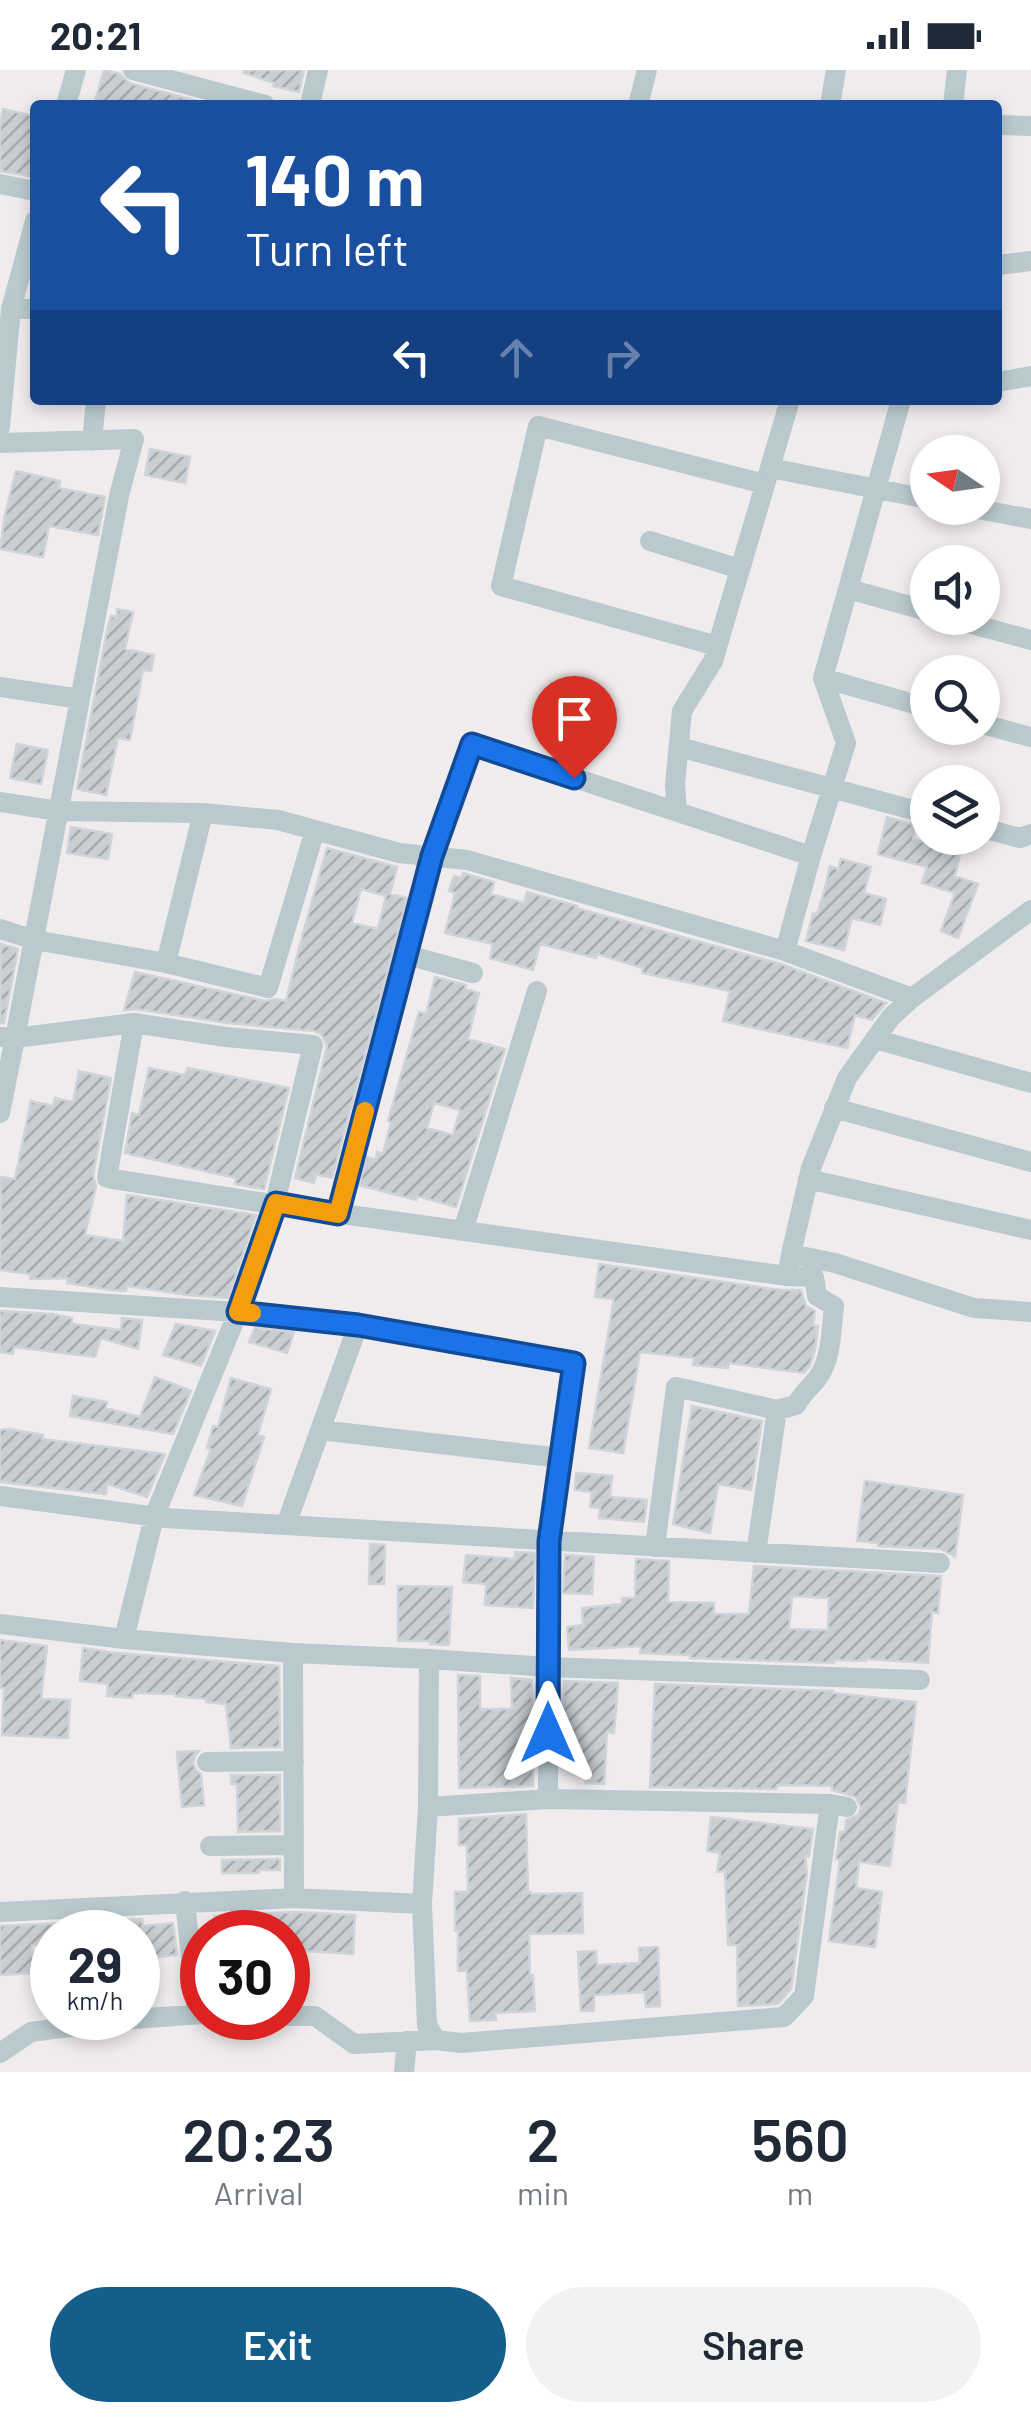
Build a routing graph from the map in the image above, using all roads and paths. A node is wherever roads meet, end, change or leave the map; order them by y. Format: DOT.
graph roads {
  1 [pos="76,70"];
  2 [pos="133,70"];
  3 [pos="318,70"];
  4 [pos="647,70"];
  5 [pos="836,70"];
  6 [pos="957,70"];
  7 [pos="67,100"];
  8 [pos="246,100"];
  9 [pos="311,100"];
  10 [pos="639,100"];
  11 [pos="831,100"];
  12 [pos="954,100"];
  13 [pos="1002,125"];
  14 [pos="1031,126"];
  15 [pos="0,184"];
  16 [pos="30,191"];
  17 [pos="30,239"];
  18 [pos="1031,261"];
  19 [pos="1002,265"];
  20 [pos="11,309"];
  21 [pos="30,309"];
  22 [pos="1031,376"];
  23 [pos="1002,381"];
  24 [pos="96,405"];
  25 [pos="789,405"];
  26 [pos="901,405"];
  27 [pos="0,427"];
  28 [pos="92,440"];
  29 [pos="0,443"];
  30 [pos="768,476"];
  31 [pos="876,489"];
  32 [pos="910,496"];
  33 [pos="1000,514"];
  34 [pos="1031,520"];
  35 [pos="650,541"];
  36 [pos="740,569"];
  37 [pos="848,589"];
  38 [pos="910,607"];
  39 [pos="1000,632"];
  40 [pos="1031,640"];
  41 [pos="718,646"];
  42 [pos="822,678"];
  43 [pos="0,687"];
  44 [pos="80,699"];
  45 [pos="910,703"];
  46 [pos="1000,729"];
  47 [pos="1031,738"];
  48 [pos="679,746"];
  49 [pos="832,789"];
  50 [pos="0,802"];
  51 [pos="910,809"];
  52 [pos="58,811"];
  53 [pos="677,812"];
  54 [pos="203,813"];
  55 [pos="316,830"];
  56 [pos="1000,833"];
  57 [pos="1031,834"];
  58 [pos="432,856"];
  59 [pos="811,856"];
  60 [pos="1031,910"];
  61 [pos="0,929"];
  62 [pos="35,940"];
  63 [pos="784,951"];
  64 [pos="408,955"];
  65 [pos="166,963"];
  66 [pos="473,972"];
  67 [pos="536,990"];
  68 [pos="912,998"];
  69 [pos="134,1023"];
  70 [pos="8,1038"];
  71 [pos="874,1040"];
  72 [pos="1031,1083"];
  73 [pos="834,1108"];
  74 [pos="0,1113"];
  75 [pos="1031,1162"];
  76 [pos="808,1178"];
  77 [pos="276,1203"];
  78 [pos="338,1214"];
  79 [pos="1031,1230"];
  80 [pos="462,1231"];
  81 [pos="791,1254"];
  82 [pos="787,1276"];
  83 [pos="0,1297"];
  84 [pos="238,1312"];
  85 [pos="1031,1312"];
  86 [pos="358,1325"];
  87 [pos="777,1410"];
  88 [pos="320,1430"];
  89 [pos="561,1458"];
  90 [pos="0,1496"];
  91 [pos="154,1517"];
  92 [pos="286,1525"];
  93 [pos="549,1541"];
  94 [pos="655,1547"];
  95 [pos="756,1553"];
  96 [pos="940,1563"];
  97 [pos="0,1624"];
  98 [pos="124,1639"];
  99 [pos="294,1653"];
  100 [pos="429,1659"];
  101 [pos="548,1667"];
  102 [pos="920,1680"];
  103 [pos="294,1761"];
  104 [pos="207,1762"];
  105 [pos="548,1799"];
  106 [pos="428,1806"];
  107 [pos="294,1845"];
  108 [pos="210,1846"];
  109 [pos="294,1898"];
  110 [pos="185,1902"];
  111 [pos="422,1904"];
  112 [pos="186,1910"];
  113 [pos="0,1912"];
  114 [pos="180,2016"];
  115 [pos="310,2016"];
  116 [pos="436,2040"];
  117 [pos="407,2041"];
  118 [pos="0,2053"];
  119 [pos="404,2072"];
  1 -- 7 [label="street"];
  2 -- 8 [label="street"];
  3 -- 9 [label="street"];
  4 -- 10 [label="street"];
  5 -- 11 [label="street"];
  6 -- 12 [label="street"];
  13 -- 14 [label="street"];
  15 -- 16 [label="street"];
  17 -- 20 [label="street"];
  18 -- 19 [label="street"];
  20 -- 21 [label="street"];
  20 -- 27 [label="street"];
  22 -- 23 [label="street"];
  24 -- 28 [label="street"];
  25 -- 30 [label="street"];
  26 -- 31 [label="street"];
  28 -- 29 [label="street"];
  28 -- 44 [label="street"];
  30 -- 31 [label="street"];
  30 -- 36 [label="street"];
  30 -- 41 [label="street"];
  31 -- 32 [label="street"];
  31 -- 37 [label="street"];
  33 -- 34 [label="street"];
  35 -- 36 [label="street"];
  36 -- 41 [label="street"];
  37 -- 38 [label="street"];
  37 -- 42 [label="street"];
  39 -- 40 [label="street"];
  41 -- 48 [label="street"];
  42 -- 45 [label="street"];
  42 -- 49 [label="street"];
  43 -- 44 [label="street"];
  44 -- 52 [label="street"];
  46 -- 47 [label="street"];
  48 -- 49 [label="street"];
  48 -- 53 [label="street"];
  49 -- 51 [label="street"];
  49 -- 59 [label="street"];
  50 -- 52 [label="street"];
  52 -- 54 [label="street"];
  52 -- 62 [label="street"];
  53 -- 58 [label="street"];
  53 -- 59 [label="street"];
  54 -- 55 [label="street"];
  54 -- 65 [label="street"];
  55 -- 58 [label="street"];
  55 -- 65 [label="street"];
  56 -- 57 [label="street"];
  58 -- 63 [label="street"];
  58 -- 64 [label="street"];
  59 -- 63 [label="street"];
  60 -- 68 [label="street"];
  61 -- 62 [label="street"];
  62 -- 65 [label="street"];
  62 -- 70 [label="street"];
  63 -- 68 [label="street"];
  64 -- 66 [label="street"];
  64 -- 78 [label="street"];
  67 -- 80 [label="street"];
  68 -- 71 [label="street"];
  69 -- 70 [label="street"];
  69 -- 77 [label="street"];
  69 -- 77 [label="street"];
  70 -- 74 [label="street"];
  71 -- 72 [label="street"];
  71 -- 73 [label="street"];
  73 -- 75 [label="street"];
  73 -- 76 [label="street"];
  76 -- 79 [label="street"];
  76 -- 81 [label="street"];
  77 -- 78 [label="street"];
  77 -- 84 [label="street"];
  78 -- 80 [label="street"];
  80 -- 82 [label="street"];
  81 -- 82 [label="street"];
  81 -- 85 [label="street"];
  82 -- 87 [label="street"];
  83 -- 84 [label="street"];
  84 -- 86 [label="street"];
  84 -- 91 [label="street"];
  86 -- 88 [label="street"];
  86 -- 89 [label="street"];
  87 -- 94 [label="street"];
  87 -- 95 [label="street"];
  88 -- 89 [label="street"];
  88 -- 92 [label="street"];
  89 -- 93 [label="street"];
  90 -- 91 [label="street"];
  91 -- 92 [label="street"];
  91 -- 98 [label="street"];
  92 -- 93 [label="street"];
  93 -- 94 [label="street"];
  93 -- 101 [label="street"];
  94 -- 95 [label="street"];
  95 -- 96 [label="street"];
  97 -- 98 [label="street"];
  98 -- 99 [label="street"];
  99 -- 100 [label="street"];
  99 -- 103 [label="street"];
  100 -- 101 [label="street"];
  100 -- 106 [label="street"];
  101 -- 102 [label="street"];
  101 -- 105 [label="street"];
  103 -- 104 [label="street"];
  103 -- 107 [label="street"];
  105 -- 106 [label="street"];
  105 -- 116 [label="street"];
  106 -- 111 [label="street"];
  107 -- 108 [label="street"];
  107 -- 109 [label="street"];
  109 -- 110 [label="street"];
  109 -- 111 [label="street"];
  110 -- 112 [label="street"];
  110 -- 113 [label="street"];
  111 -- 116 [label="street"];
  114 -- 118 [label="street"];
  115 -- 117 [label="street"];
  116 -- 117 [label="street"];
  117 -- 119 [label="street"];
}
